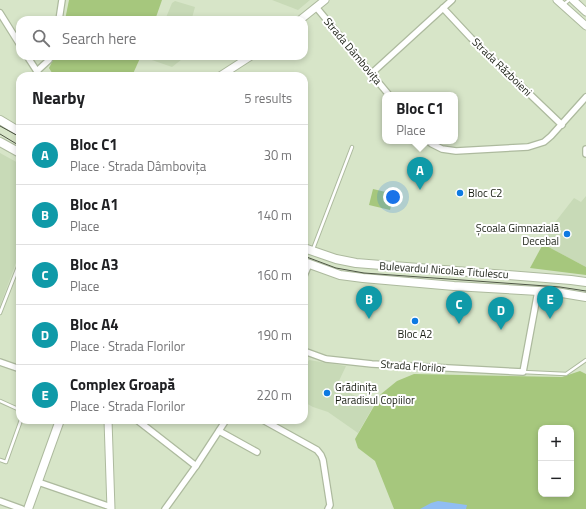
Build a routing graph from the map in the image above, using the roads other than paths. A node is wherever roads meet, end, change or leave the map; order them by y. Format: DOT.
graph roads {
  1 [pos="62,0"];
  2 [pos="325,0"];
  3 [pos="452,0"];
  4 [pos="573,0"];
  5 [pos="563,2"];
  6 [pos="316,8"];
  7 [pos="443,8"];
  8 [pos="586,12"];
  9 [pos="0,13"];
  10 [pos="60,16"];
  11 [pos="305,16"];
  12 [pos="586,26"];
  13 [pos="16,39"];
  14 [pos="30,60"];
  15 [pos="49,60"];
  16 [pos="245,60"];
  17 [pos="37,71"];
  18 [pos="226,72"];
  19 [pos="372,73"];
  20 [pos="388,92"];
  21 [pos="586,97"];
  22 [pos="0,120"];
  23 [pos="562,125"];
  24 [pos="16,130"];
  25 [pos="0,142"];
  26 [pos="432,144"];
  27 [pos="352,147"];
  28 [pos="586,149"];
  29 [pos="16,151"];
  30 [pos="586,154"];
  31 [pos="308,250"];
  32 [pos="312,251"];
  33 [pos="308,264"];
  34 [pos="16,272"];
  35 [pos="586,282"];
  36 [pos="538,291"];
  37 [pos="586,297"];
  38 [pos="0,313"];
  39 [pos="308,352"];
  40 [pos="586,360"];
  41 [pos="0,362"];
  42 [pos="16,368"];
  43 [pos="523,372"];
  44 [pos="0,401"];
  45 [pos="16,408"];
  46 [pos="20,424"];
  47 [pos="59,424"];
  48 [pos="108,424"];
  49 [pos="142,424"];
  50 [pos="223,424"];
  51 [pos="270,424"];
  52 [pos="219,431"];
  53 [pos="257,452"];
  54 [pos="0,460"];
  55 [pos="196,466"];
  56 [pos="38,482"];
  57 [pos="0,501"];
  58 [pos="111,508"];
  59 [pos="22,509"];
  60 [pos="28,509"];
  61 [pos="165,509"];
  62 [pos="328,509"];
  1 -- 10 [label="street"];
  2 -- 6 [label="street"];
  3 -- 7 [label="street"];
  4 -- 8 [label="street"];
  5 -- 12 [label="street"];
  6 -- 11 [label="street"];
  6 -- 19 [label="street, Strada Dâmbovița"];
  7 -- 19 [label="street"];
  7 -- 23 [label="street, Strada Războieni"];
  9 -- 13 [label="street"];
  14 -- 17 [label="street"];
  15 -- 17 [label="street"];
  16 -- 18 [label="street"];
  19 -- 20 [label="street, Strada Dâmbovița"];
  21 -- 23 [label="street"];
  22 -- 24 [label="main road"];
  23 -- 26 [label="street"];
  25 -- 29 [label="main road"];
  27 -- 32 [label="lane"];
  28 -- 30 [label="street"];
  31 -- 32 [label="main road, Bulevardul Nicolae Titulescu"];
  32 -- 35 [label="main road, Bulevardul Nicolae Titulescu"];
  33 -- 36 [label="main road, Bulevardul Nicolae Titulescu"];
  34 -- 38 [label="lane"];
  36 -- 37 [label="main road, Bulevardul Nicolae Titulescu"];
  36 -- 43 [label="street"];
  39 -- 43 [label="street, Strada Florilor"];
  40 -- 43 [label="lane, Strada Florilor"];
  41 -- 42 [label="street"];
  44 -- 45 [label="lane"];
  46 -- 54 [label="lane"];
  47 -- 56 [label="main road"];
  48 -- 58 [label="street"];
  49 -- 55 [label="street"];
  50 -- 52 [label="street"];
  51 -- 62 [label="street"];
  52 -- 53 [label="street"];
  52 -- 55 [label="street"];
  55 -- 61 [label="street"];
  56 -- 58 [label="street"];
  56 -- 60 [label="main road"];
  57 -- 59 [label="street"];
}
